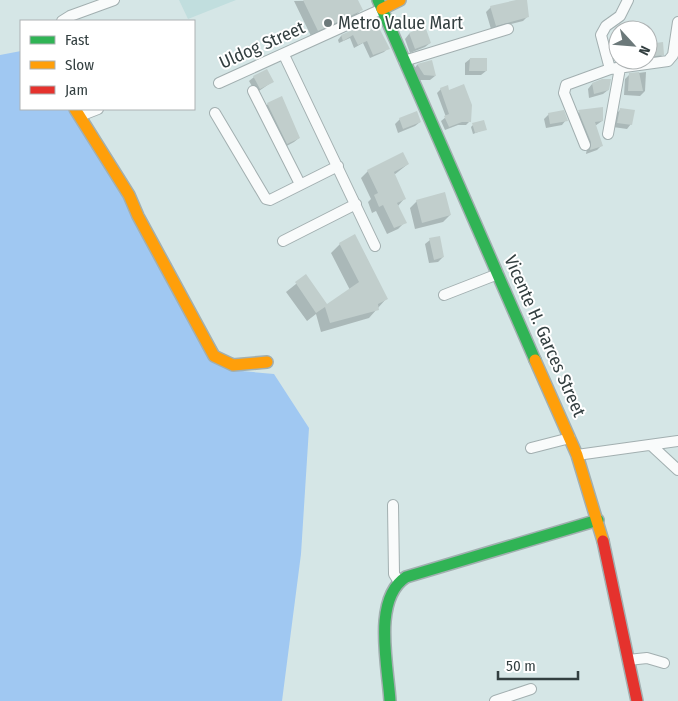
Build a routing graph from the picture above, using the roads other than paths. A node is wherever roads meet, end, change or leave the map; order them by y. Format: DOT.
graph roads {
  1 [pos="114,0"];
  2 [pos="400,0"];
  3 [pos="628,0"];
  4 [pos="380,4"];
  5 [pos="64,20"];
  6 [pos="614,20"];
  7 [pos="678,22"];
  8 [pos="608,25"];
  9 [pos="508,29"];
  10 [pos="608,52"];
  11 [pos="284,55"];
  12 [pos="404,61"];
  13 [pos="658,63"];
  14 [pos="612,70"];
  15 [pos="615,70"];
  16 [pos="219,83"];
  17 [pos="253,91"];
  18 [pos="91,110"];
  19 [pos="78,112"];
  20 [pos="215,113"];
  21 [pos="608,134"];
  22 [pos="586,145"];
  23 [pos="338,166"];
  24 [pos="300,184"];
  25 [pos="356,204"];
  26 [pos="283,241"];
  27 [pos="375,246"];
  28 [pos="498,274"];
  29 [pos="444,295"];
  30 [pos="267,362"];
  31 [pos="570,438"];
  32 [pos="678,441"];
  33 [pos="651,445"];
  34 [pos="531,448"];
  35 [pos="577,456"];
  36 [pos="678,470"];
  37 [pos="393,505"];
  38 [pos="598,520"];
  39 [pos="399,582"];
  40 [pos="628,660"];
  41 [pos="664,663"];
  42 [pos="531,689"];
  43 [pos="390,701"];
  44 [pos="495,701"];
  45 [pos="636,701"];
  1 -- 5 [label="street"];
  2 -- 4 [label="street, Uldog Street"];
  3 -- 6 [label="street"];
  4 -- 11 [label="street, Uldog Street"];
  4 -- 12 [label="street, Vicente H. Garces Street"];
  7 -- 13 [label="street"];
  8 -- 10 [label="street"];
  9 -- 12 [label="street"];
  11 -- 16 [label="street, Uldog Street"];
  11 -- 23 [label="street"];
  12 -- 28 [label="street, Vicente H. Garces Street"];
  14 -- 22 [label="street"];
  15 -- 21 [label="street"];
  17 -- 24 [label="street"];
  18 -- 19 [label="street"];
  19 -- 30 [label="street"];
  20 -- 24 [label="street"];
  23 -- 24 [label="street"];
  23 -- 25 [label="street"];
  25 -- 26 [label="street"];
  25 -- 27 [label="street"];
  28 -- 29 [label="street"];
  28 -- 31 [label="street, Vicente H. Garces Street"];
  31 -- 34 [label="street"];
  31 -- 35 [label="street, Vicente H. Garces Street"];
  32 -- 33 [label="street"];
  33 -- 35 [label="street"];
  33 -- 36 [label="street"];
  35 -- 38 [label="street, Vicente H. Garces Street"];
  37 -- 39 [label="street"];
  38 -- 39 [label="street"];
  38 -- 40 [label="street, Vicente H. Garces Street"];
  39 -- 43 [label="street"];
  40 -- 41 [label="street"];
  40 -- 45 [label="street, Vicente H. Garces Street"];
  42 -- 44 [label="street"];
}
